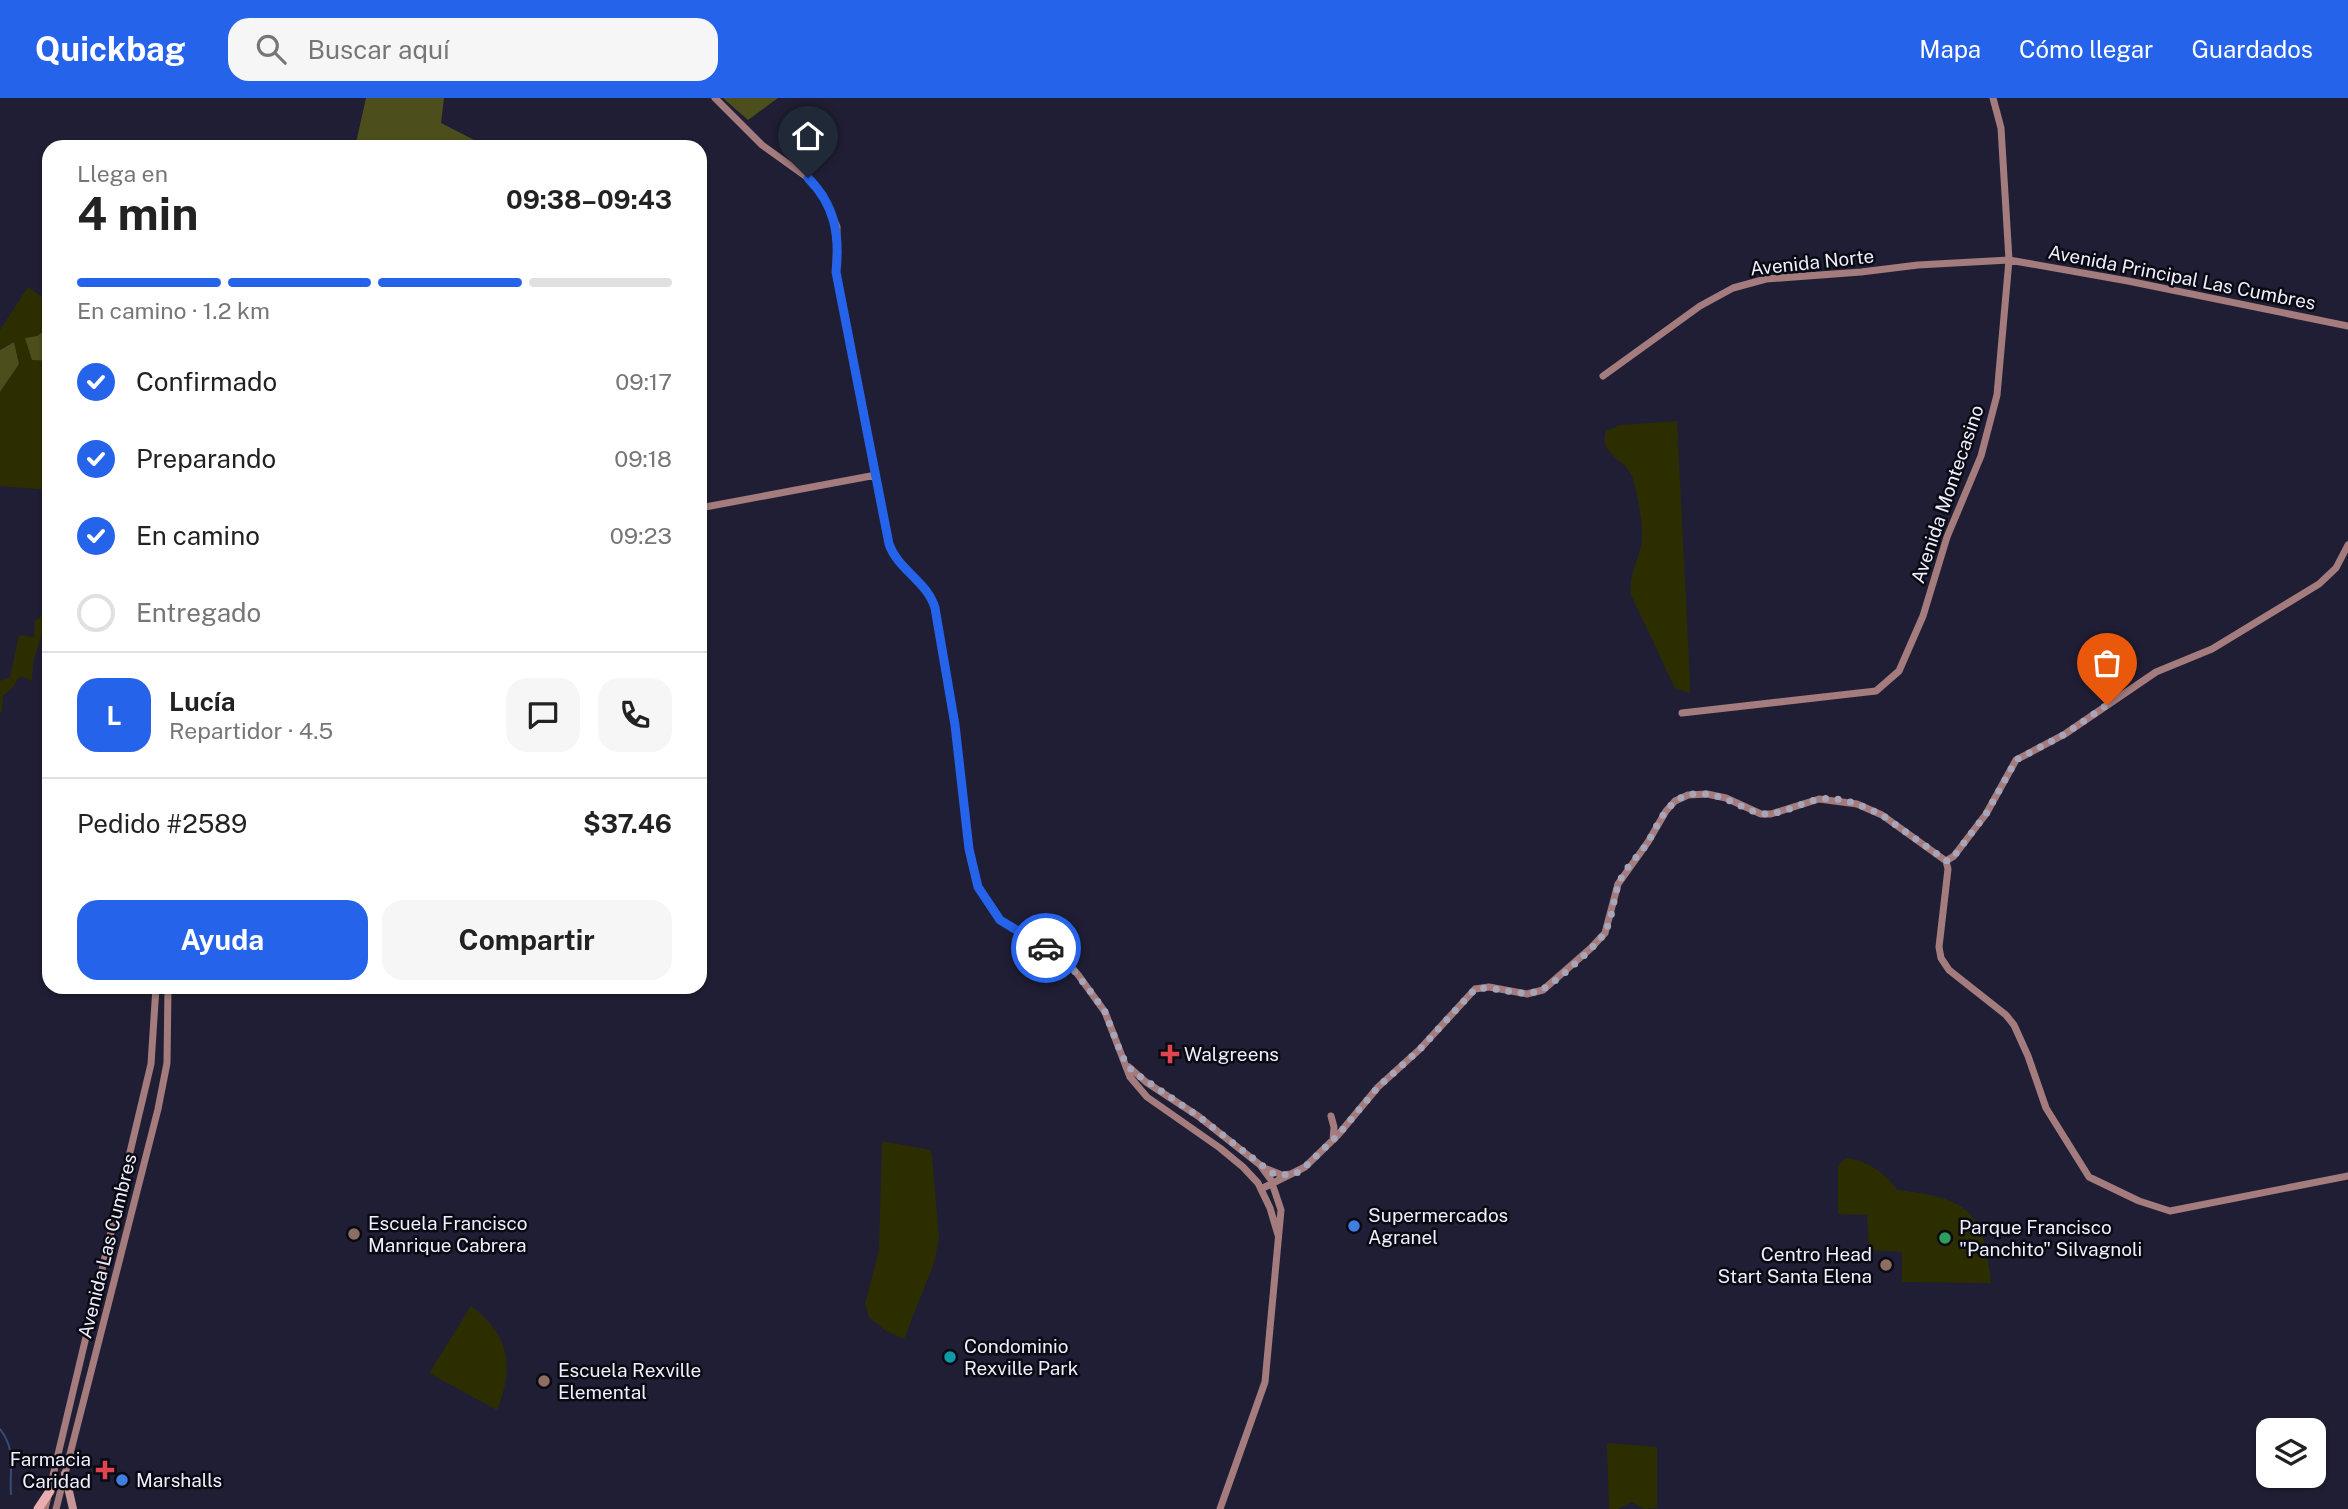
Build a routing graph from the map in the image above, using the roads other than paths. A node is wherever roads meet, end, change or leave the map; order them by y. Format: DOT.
graph roads {
  1 [pos="715,98"];
  2 [pos="1993,98"];
  3 [pos="2009,260"];
  4 [pos="2348,326"];
  5 [pos="1603,376"];
  6 [pos="876,475"];
  7 [pos="707,507"];
  8 [pos="2348,545"];
  9 [pos="1682,713"];
  10 [pos="1947,861"];
  11 [pos="156,994"];
  12 [pos="168,994"];
  13 [pos="1122,1056"];
  14 [pos="1331,1116"];
  15 [pos="1333,1140"];
  16 [pos="1261,1165"];
  17 [pos="1295,1174"];
  18 [pos="2348,1176"];
  19 [pos="1273,1185"];
  20 [pos="1261,1189"];
  21 [pos="1278,1235"];
  22 [pos="65,1474"];
  23 [pos="50,1491"];
  24 [pos="38,1509"];
  25 [pos="45,1509"];
  26 [pos="56,1509"];
  27 [pos="72,1509"];
  28 [pos="1220,1509"];
  1 -- 6 [label="street"];
  2 -- 3 [label="street, Avenida Montecasino"];
  3 -- 4 [label="street, Avenida Principal Las Cumbres"];
  3 -- 5 [label="street, Avenida Norte"];
  3 -- 9 [label="street, Avenida Montecasino"];
  6 -- 7 [label="street"];
  6 -- 13 [label="street"];
  8 -- 10 [label="street"];
  10 -- 15 [label="street"];
  10 -- 18 [label="street"];
  11 -- 23 [label="street, Avenida Las Cumbres"];
  12 -- 22 [label="street, Avenida Las Cumbres"];
  13 -- 16 [label="street"];
  13 -- 20 [label="street"];
  14 -- 15 [label="street"];
  15 -- 17 [label="street"];
  16 -- 17 [label="street"];
  16 -- 19 [label="street"];
  17 -- 19 [label="street"];
  19 -- 20 [label="street"];
  19 -- 21 [label="street"];
  20 -- 21 [label="street"];
  21 -- 28 [label="street"];
  22 -- 26 [label="street, Avenida Las Cumbres"];
  22 -- 27 [label="main road"];
  23 -- 24 [label="highway"];
  23 -- 25 [label="street, Avenida Las Cumbres"];
}
